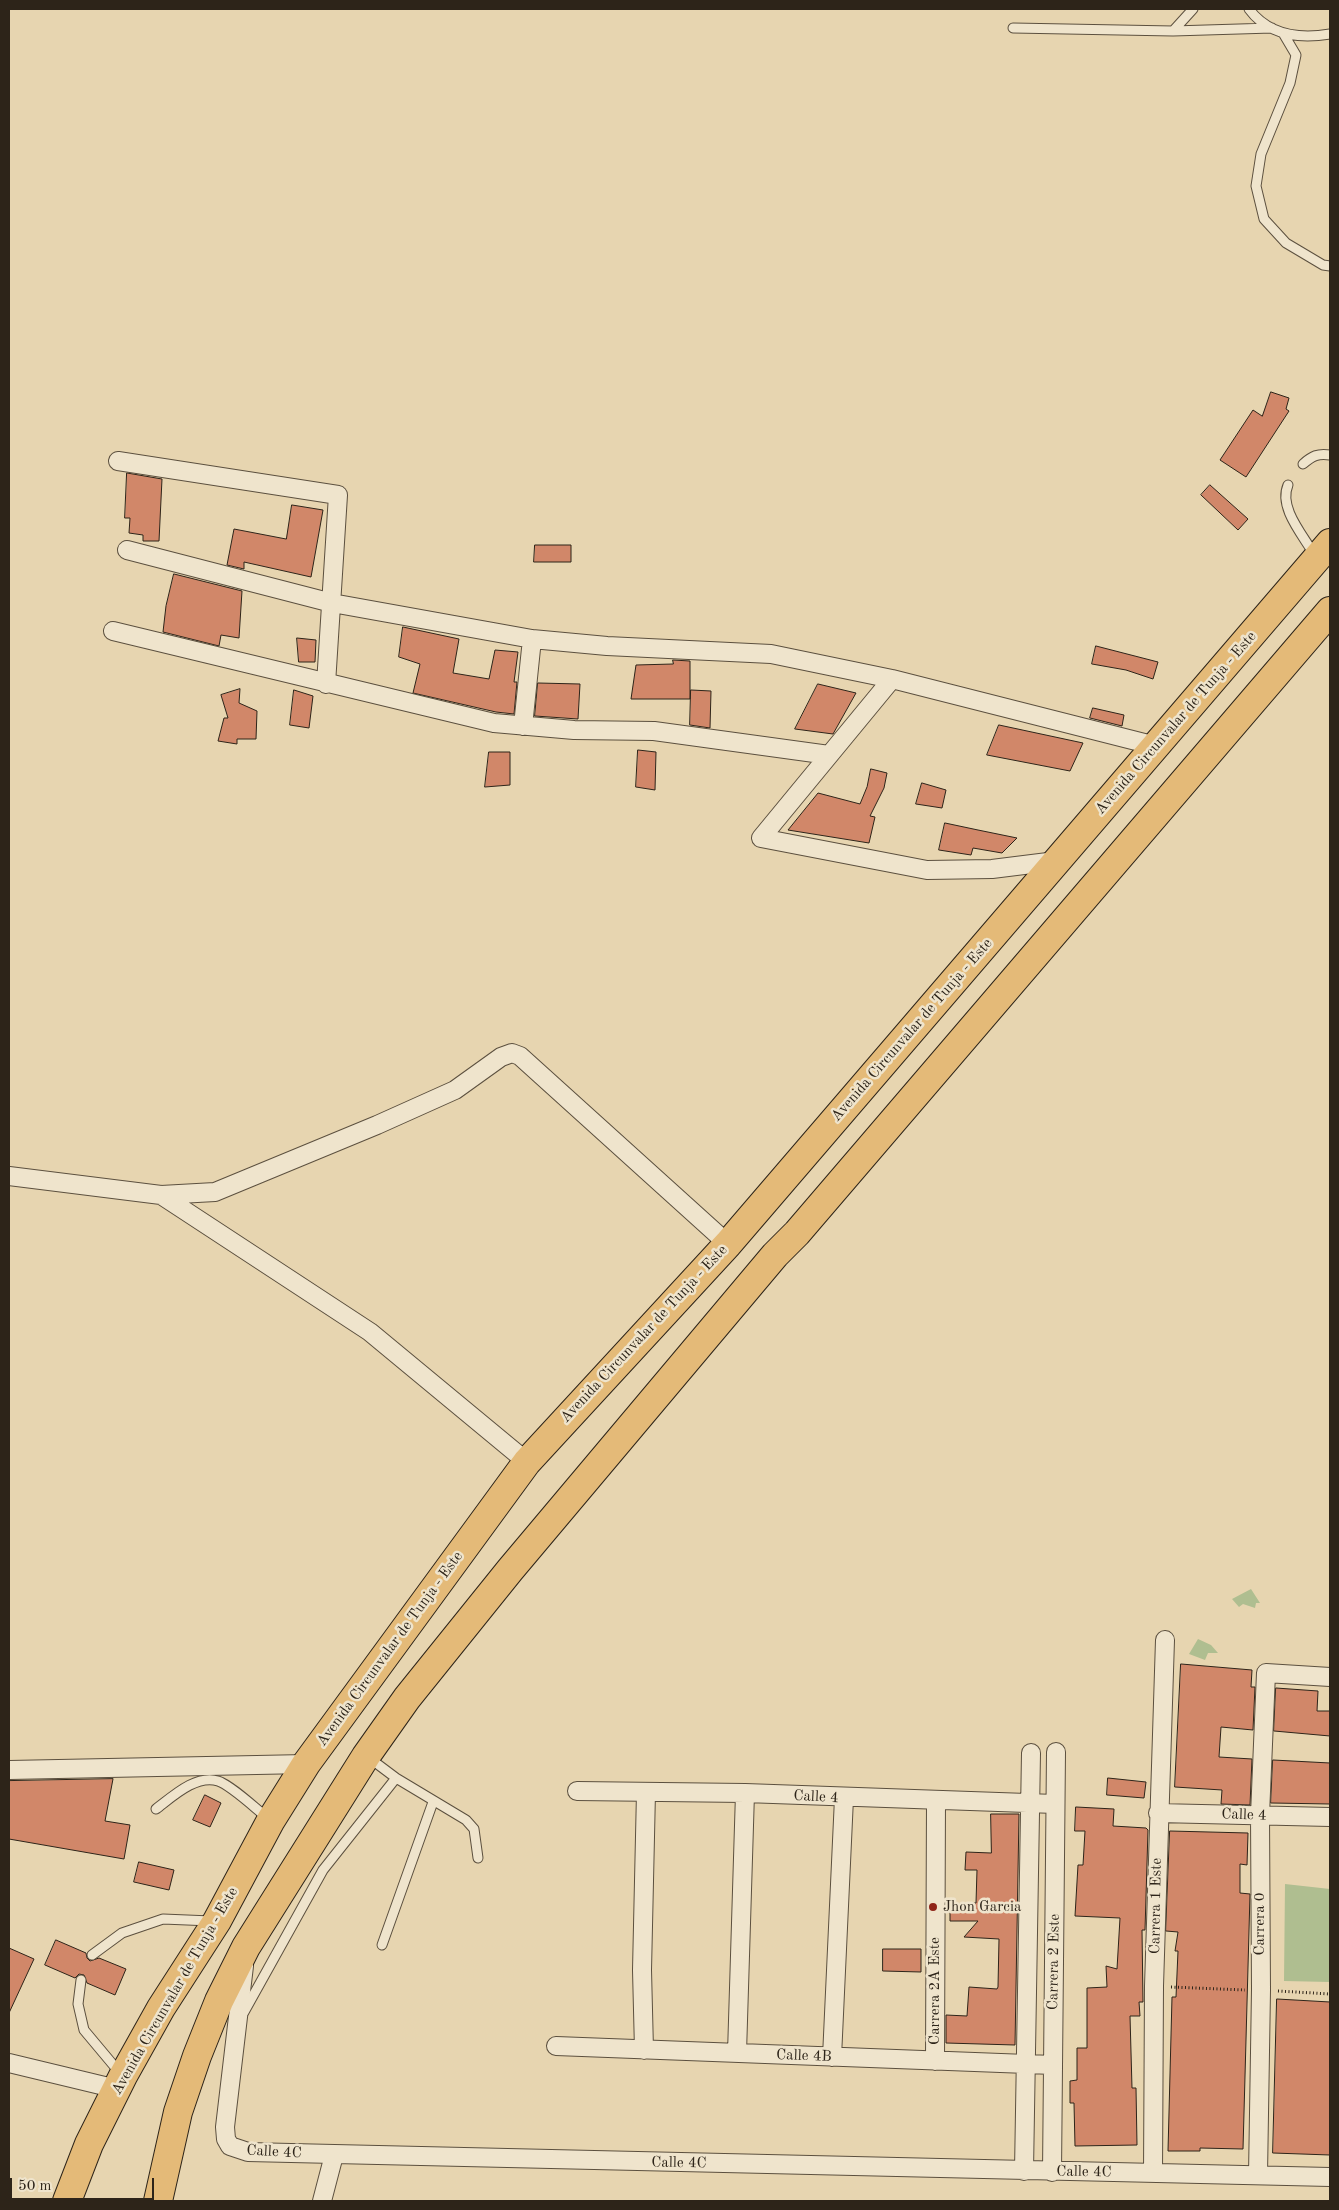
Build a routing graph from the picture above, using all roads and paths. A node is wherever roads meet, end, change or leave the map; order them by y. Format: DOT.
graph roads {
  1 [pos="1192,9"];
  2 [pos="1249,9"];
  3 [pos="1013,28"];
  4 [pos="1272,28"];
  5 [pos="1174,31"];
  6 [pos="1283,33"];
  7 [pos="1330,34"];
  8 [pos="1330,266"];
  9 [pos="1330,455"];
  10 [pos="118,461"];
  11 [pos="1303,464"];
  12 [pos="1288,485"];
  13 [pos="127,550"];
  14 [pos="1324,550"];
  15 [pos="332,603"];
  16 [pos="1330,612"];
  17 [pos="113,631"];
  18 [pos="532,639"];
  19 [pos="892,679"];
  20 [pos="326,684"];
  21 [pos="523,726"];
  22 [pos="1156,746"];
  23 [pos="829,755"];
  24 [pos="1056,861"];
  25 [pos="9,1176"];
  26 [pos="161,1195"];
  27 [pos="728,1244"];
  28 [pos="527,1462"];
  29 [pos="1165,1640"];
  30 [pos="1330,1677"];
  31 [pos="1056,1752"];
  32 [pos="1031,1753"];
  33 [pos="366,1756"];
  34 [pos="306,1764"];
  35 [pos="9,1770"];
  36 [pos="396,1778"];
  37 [pos="577,1791"];
  38 [pos="646,1792"];
  39 [pos="745,1794"];
  40 [pos="844,1798"];
  41 [pos="936,1801"];
  42 [pos="433,1802"];
  43 [pos="1030,1803"];
  44 [pos="1055,1804"];
  45 [pos="156,1808"];
  46 [pos="1158,1812"];
  47 [pos="1260,1815"];
  48 [pos="1330,1817"];
  49 [pos="271,1820"];
  50 [pos="478,1858"];
  51 [pos="217,1921"];
  52 [pos="382,1945"];
  53 [pos="246,1947"];
  54 [pos="92,1955"];
  55 [pos="81,1980"];
  56 [pos="236,2025"];
  57 [pos="556,2046"];
  58 [pos="644,2050"];
  59 [pos="737,2053"];
  60 [pos="832,2057"];
  61 [pos="935,2061"];
  62 [pos="9,2064"];
  63 [pos="1026,2064"];
  64 [pos="1053,2065"];
  65 [pos="120,2082"];
  66 [pos="334,2155"];
  67 [pos="1024,2171"];
  68 [pos="1052,2172"];
  69 [pos="1153,2173"];
  70 [pos="1258,2175"];
  71 [pos="1330,2177"];
  72 [pos="67,2201"];
  73 [pos="158,2201"];
  74 [pos="322,2201"];
  1 -- 5 [label="lane"];
  2 -- 4 [label="lane"];
  3 -- 5 [label="lane"];
  4 -- 5 [label="lane"];
  4 -- 6 [label="lane"];
  6 -- 7 [label="lane"];
  6 -- 8 [label="lane"];
  9 -- 11 [label="lane"];
  10 -- 15 [label="street"];
  12 -- 14 [label="lane"];
  13 -- 15 [label="street"];
  14 -- 22 [label="highway, Avenida Circunvalar de Tunja - Este"];
  15 -- 18 [label="street"];
  15 -- 20 [label="street"];
  16 -- 33 [label="highway"];
  17 -- 20 [label="street"];
  18 -- 19 [label="street"];
  18 -- 21 [label="street"];
  19 -- 22 [label="street"];
  19 -- 23 [label="street"];
  20 -- 21 [label="street"];
  21 -- 23 [label="street"];
  22 -- 24 [label="highway, Avenida Circunvalar de Tunja - Este"];
  23 -- 24 [label="street"];
  24 -- 27 [label="highway, Avenida Circunvalar de Tunja - Este"];
  25 -- 26 [label="street"];
  26 -- 27 [label="street"];
  26 -- 28 [label="street"];
  27 -- 28 [label="highway, Avenida Circunvalar de Tunja - Este"];
  28 -- 34 [label="highway, Avenida Circunvalar de Tunja - Este"];
  29 -- 46 [label="street, Carrera 1 Este"];
  30 -- 47 [label="street, Carrera 0"];
  31 -- 44 [label="street, Carrera 2 Este"];
  32 -- 43 [label="street, Carrera 2 Este"];
  33 -- 36 [label="lane"];
  33 -- 53 [label="highway"];
  34 -- 35 [label="street"];
  34 -- 49 [label="highway, Avenida Circunvalar de Tunja - Este"];
  36 -- 42 [label="lane"];
  36 -- 56 [label="lane"];
  37 -- 38 [label="street, Calle 4"];
  38 -- 39 [label="street, Calle 4"];
  38 -- 58 [label="street"];
  39 -- 40 [label="street, Calle 4"];
  39 -- 59 [label="street"];
  40 -- 41 [label="street, Calle 4"];
  40 -- 60 [label="street"];
  41 -- 43 [label="street, Calle 4"];
  41 -- 61 [label="street, Carrera 2A Este"];
  42 -- 50 [label="lane"];
  42 -- 52 [label="lane"];
  43 -- 44 [label="street, Calle 4"];
  43 -- 63 [label="street, Carrera 2 Este"];
  44 -- 64 [label="street, Carrera 2 Este"];
  45 -- 49 [label="lane"];
  46 -- 47 [label="street, Calle 4"];
  46 -- 69 [label="street, Carrera 1 Este"];
  47 -- 48 [label="street, Calle 4"];
  47 -- 70 [label="street, Carrera 0"];
  49 -- 51 [label="highway, Avenida Circunvalar de Tunja - Este"];
  51 -- 54 [label="lane"];
  51 -- 65 [label="highway, Avenida Circunvalar de Tunja - Este"];
  53 -- 56 [label="street, Calle 4C"];
  53 -- 73 [label="highway"];
  55 -- 65 [label="lane"];
  56 -- 66 [label="street, Calle 4C"];
  57 -- 58 [label="street, Calle 4B"];
  58 -- 59 [label="street, Calle 4B"];
  59 -- 60 [label="street, Calle 4B"];
  60 -- 61 [label="street, Calle 4B"];
  61 -- 63 [label="street, Calle 4B"];
  62 -- 65 [label="street"];
  63 -- 64 [label="street, Calle 4B"];
  63 -- 67 [label="street, Carrera 2 Este"];
  64 -- 68 [label="street, Carrera 2 Este"];
  65 -- 72 [label="highway, Avenida Circunvalar de Tunja - Este"];
  66 -- 67 [label="street, Calle 4C"];
  66 -- 74 [label="street"];
  67 -- 68 [label="street, Calle 4C"];
  68 -- 69 [label="street, Calle 4C"];
  69 -- 70 [label="street, Calle 4C"];
  70 -- 71 [label="street, Calle 4C"];
}
